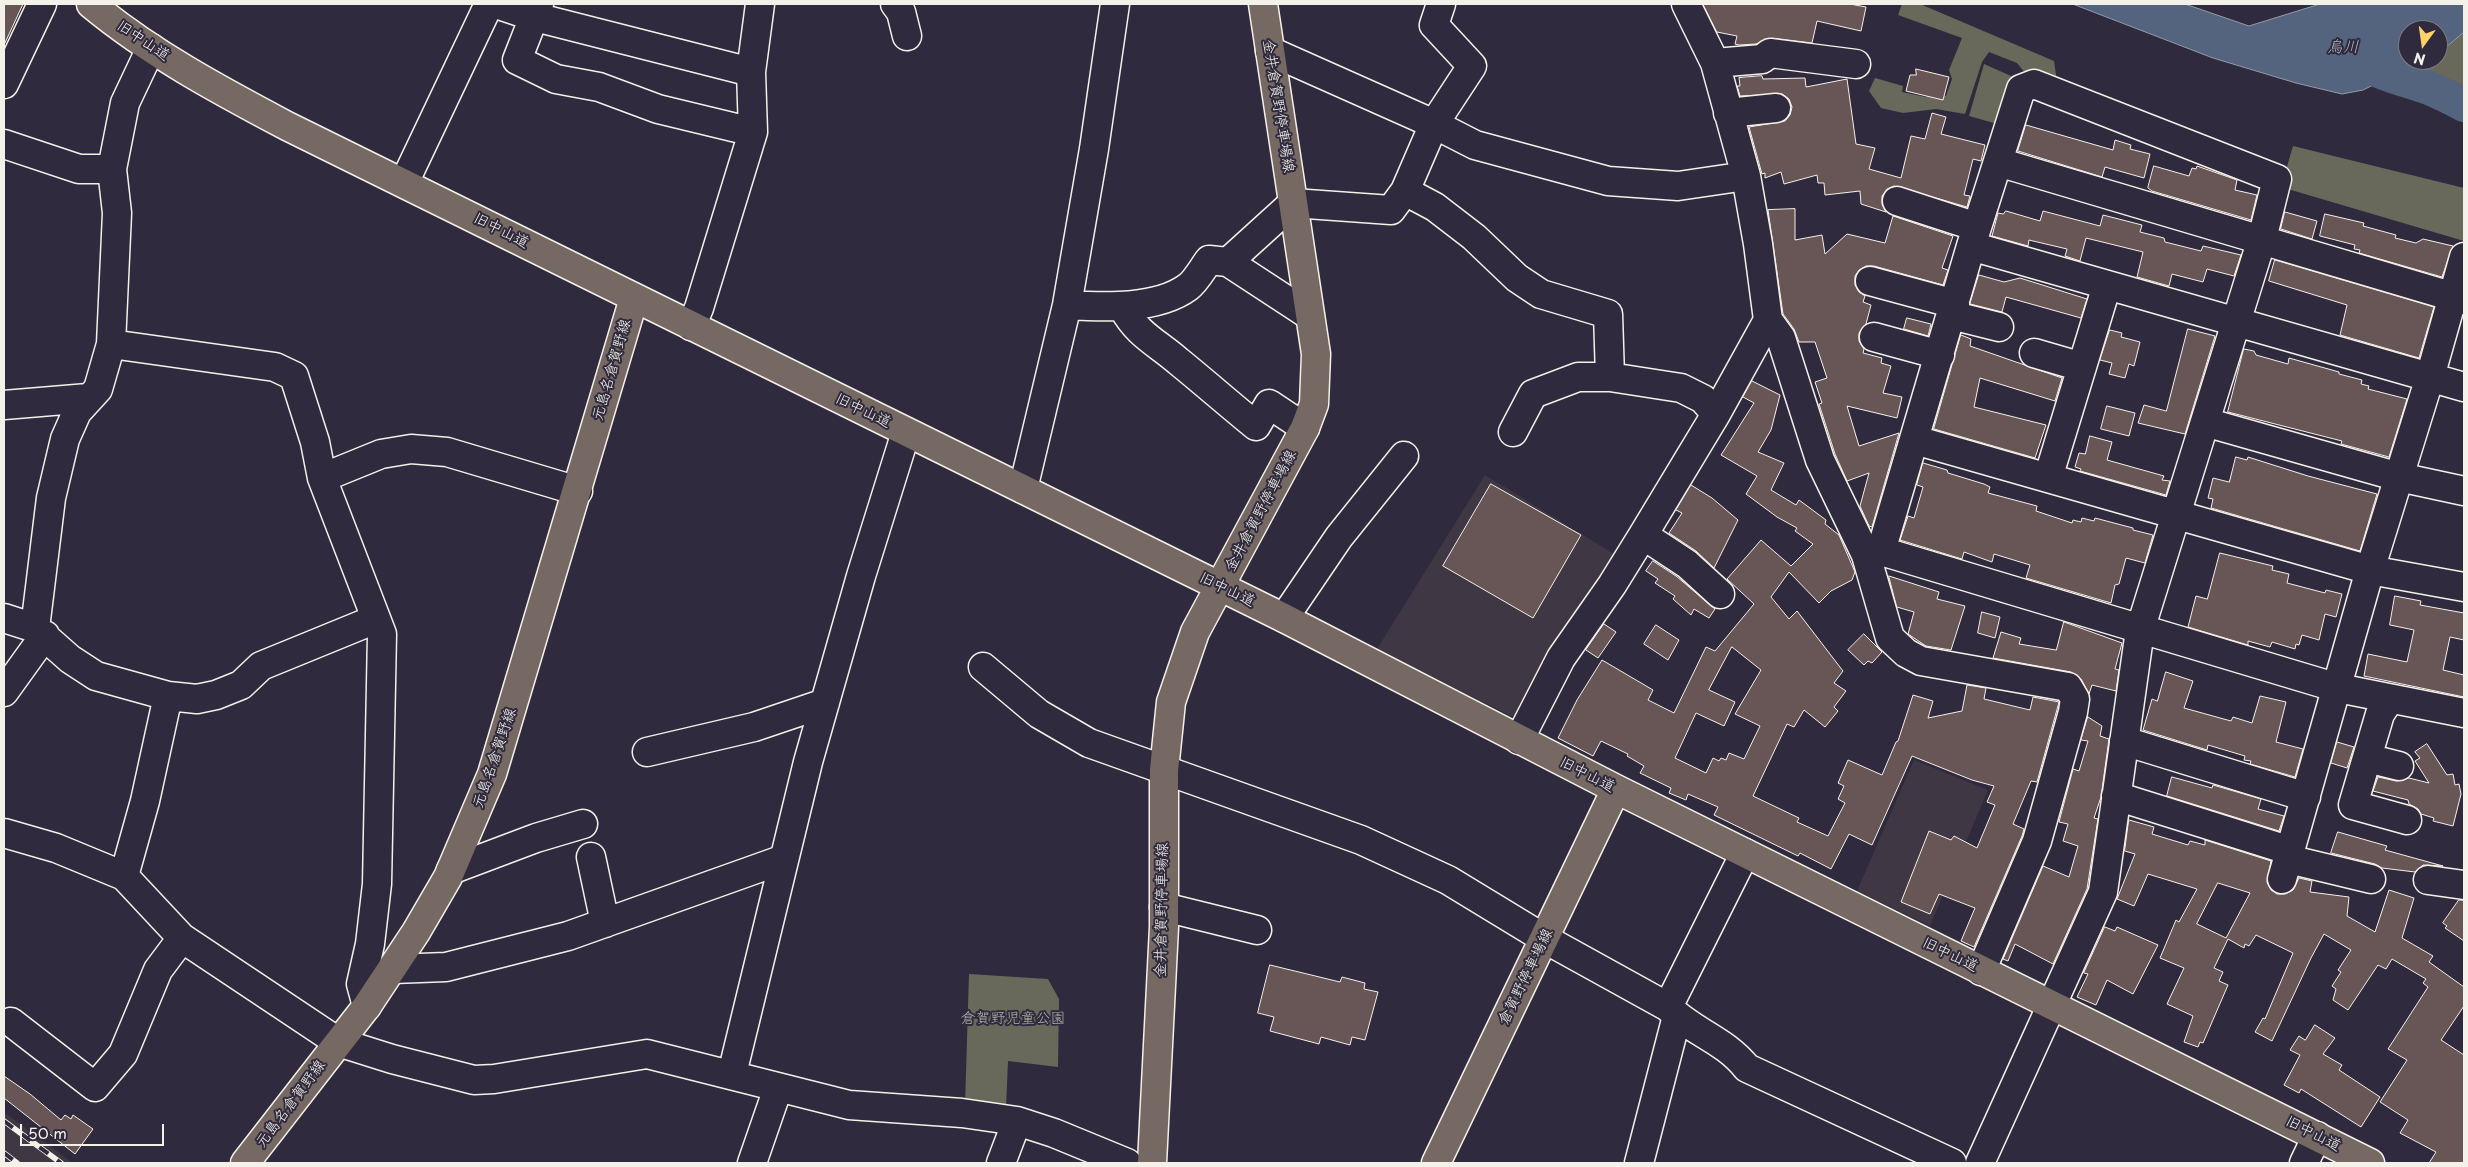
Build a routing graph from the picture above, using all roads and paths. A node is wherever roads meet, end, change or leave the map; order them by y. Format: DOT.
graph roads {
  1 [pos="42,4"];
  2 [pos="91,4"];
  3 [pos="489,4"];
  4 [pos="496,4"];
  5 [pos="760,4"];
  6 [pos="895,4"];
  7 [pos="1115,4"];
  8 [pos="1263,4"];
  9 [pos="1441,4"];
  10 [pos="1686,4"];
  11 [pos="537,11"];
  12 [pos="907,36"];
  13 [pos="151,48"];
  14 [pos="1270,51"];
  15 [pos="1715,63"];
  16 [pos="1856,64"];
  17 [pos="751,72"];
  18 [pos="4,84"];
  19 [pos="1776,108"];
  20 [pos="1728,113"];
  21 [pos="1434,124"];
  22 [pos="753,132"];
  23 [pos="4,144"];
  24 [pos="1998,162"];
  25 [pos="112,170"];
  26 [pos="1746,176"];
  27 [pos="404,182"];
  28 [pos="1405,191"];
  29 [pos="1897,200"];
  30 [pos="1293,203"];
  31 [pos="1974,236"];
  32 [pos="2262,239"];
  33 [pos="2464,257"];
  34 [pos="1228,262"];
  35 [pos="1870,281"];
  36 [pos="2106,285"];
  37 [pos="634,298"];
  38 [pos="2459,298"];
  39 [pos="1067,305"];
  40 [pos="1124,308"];
  41 [pos="1953,310"];
  42 [pos="1309,315"];
  43 [pos="1768,320"];
  44 [pos="2235,322"];
  45 [pos="691,326"];
  46 [pos="1999,328"];
  47 [pos="1874,337"];
  48 [pos="111,344"];
  49 [pos="2034,354"];
  50 [pos="1940,356"];
  51 [pos="2082,367"];
  52 [pos="1610,377"];
  53 [pos="2430,377"];
  54 [pos="2464,387"];
  55 [pos="88,398"];
  56 [pos="4,404"];
  57 [pos="1716,414"];
  58 [pos="2204,422"];
  59 [pos="1305,428"];
  60 [pos="906,432"];
  61 [pos="1513,432"];
  62 [pos="1915,440"];
  63 [pos="1404,456"];
  64 [pos="2399,477"];
  65 [pos="322,478"];
  66 [pos="2048,478"];
  67 [pos="1023,489"];
  68 [pos="578,491"];
  69 [pos="2464,491"];
  70 [pos="2175,514"];
  71 [pos="1643,535"];
  72 [pos="1874,553"];
  73 [pos="2370,570"];
  74 [pos="2464,587"];
  75 [pos="1221,588"];
  76 [pos="1720,594"];
  77 [pos="4,618"];
  78 [pos="1284,618"];
  79 [pos="376,619"];
  80 [pos="2140,630"];
  81 [pos="40,631"];
  82 [pos="983,667"];
  83 [pos="2338,688"];
  84 [pos="4,692"];
  85 [pos="168,696"];
  86 [pos="2390,699"];
  87 [pos="825,704"];
  88 [pos="2464,713"];
  89 [pos="1519,740"];
  90 [pos="2124,741"];
  91 [pos="648,752"];
  92 [pos="2368,758"];
  93 [pos="2399,766"];
  94 [pos="1164,770"];
  95 [pos="1616,789"];
  96 [pos="2116,796"];
  97 [pos="2306,797"];
  98 [pos="2408,820"];
  99 [pos="583,824"];
  100 [pos="4,833"];
  101 [pos="1745,853"];
  102 [pos="591,858"];
  103 [pos="784,859"];
  104 [pos="2287,863"];
  105 [pos="451,870"];
  106 [pos="124,876"];
  107 [pos="2370,879"];
  108 [pos="2428,880"];
  109 [pos="2464,885"];
  110 [pos="1164,907"];
  111 [pos="605,923"];
  112 [pos="1257,930"];
  113 [pos="182,938"];
  114 [pos="1544,939"];
  115 [pos="393,969"];
  116 [pos="1981,971"];
  117 [pos="2053,1005"];
  118 [pos="367,1006"];
  119 [pos="1673,1012"];
  120 [pos="11,1022"];
  121 [pos="338,1042"];
  122 [pos="732,1074"];
  123 [pos="778,1088"];
  124 [pos="1017,1120"];
  125 [pos="2317,1136"];
  126 [pos="245,1163"];
  127 [pos="752,1163"];
  128 [pos="1001,1163"];
  129 [pos="1127,1163"];
  130 [pos="1152,1163"];
  131 [pos="1436,1163"];
  132 [pos="1639,1163"];
  133 [pos="1952,1163"];
  134 [pos="1980,1163"];
  135 [pos="2304,1163"];
  136 [pos="2370,1163"];
  1 -- 18 [label="street"];
  2 -- 13 [label="main road, 旧中山道"];
  3 -- 27 [label="street"];
  4 -- 11 [label="street"];
  5 -- 17 [label="street"];
  6 -- 12 [label="street"];
  7 -- 39 [label="street"];
  8 -- 14 [label="main road, 金井倉賀野停車場線"];
  9 -- 21 [label="street"];
  10 -- 15 [label="street"];
  11 -- 17 [label="street"];
  11 -- 22 [label="street"];
  13 -- 25 [label="street"];
  13 -- 27 [label="main road, 旧中山道"];
  14 -- 21 [label="street"];
  14 -- 30 [label="main road, 金井倉賀野停車場線"];
  15 -- 16 [label="street"];
  15 -- 20 [label="street"];
  17 -- 22 [label="street"];
  19 -- 20 [label="street"];
  20 -- 26 [label="street"];
  21 -- 26 [label="street"];
  21 -- 28 [label="street"];
  22 -- 45 [label="street"];
  23 -- 25 [label="street"];
  24 -- 31 [label="street"];
  24 -- 32 [label="street"];
  24 -- 32 [label="street"];
  25 -- 48 [label="street"];
  26 -- 43 [label="street"];
  27 -- 37 [label="main road, 旧中山道"];
  28 -- 30 [label="street"];
  28 -- 52 [label="street"];
  29 -- 31 [label="street"];
  30 -- 34 [label="street"];
  30 -- 42 [label="main road, 金井倉賀野停車場線"];
  31 -- 36 [label="street"];
  31 -- 41 [label="street"];
  32 -- 38 [label="street"];
  32 -- 44 [label="street"];
  33 -- 38 [label="street"];
  34 -- 40 [label="street"];
  34 -- 42 [label="street"];
  35 -- 41 [label="street"];
  36 -- 44 [label="street"];
  36 -- 51 [label="street"];
  37 -- 45 [label="main road, 旧中山道"];
  37 -- 68 [label="main road, 元島名倉賀野線"];
  38 -- 53 [label="street"];
  39 -- 40 [label="street"];
  39 -- 67 [label="street"];
  40 -- 59 [label="street"];
  41 -- 46 [label="street"];
  41 -- 50 [label="street"];
  42 -- 59 [label="main road, 金井倉賀野停車場線"];
  43 -- 57 [label="street"];
  43 -- 72 [label="street"];
  44 -- 53 [label="street"];
  44 -- 58 [label="street"];
  45 -- 60 [label="main road, 旧中山道"];
  47 -- 50 [label="street"];
  48 -- 55 [label="street"];
  48 -- 65 [label="street"];
  49 -- 51 [label="street"];
  50 -- 62 [label="street"];
  51 -- 66 [label="street"];
  52 -- 57 [label="street"];
  52 -- 61 [label="street"];
  53 -- 54 [label="street"];
  53 -- 64 [label="street"];
  55 -- 56 [label="street"];
  55 -- 81 [label="street"];
  57 -- 71 [label="street"];
  58 -- 64 [label="street"];
  58 -- 70 [label="street"];
  59 -- 75 [label="main road, 金井倉賀野停車場線"];
  60 -- 67 [label="main road, 旧中山道"];
  60 -- 87 [label="street"];
  62 -- 66 [label="street"];
  62 -- 72 [label="street"];
  63 -- 78 [label="street"];
  64 -- 69 [label="street"];
  64 -- 73 [label="street"];
  65 -- 68 [label="street"];
  65 -- 79 [label="street"];
  66 -- 70 [label="street"];
  67 -- 75 [label="main road, 旧中山道"];
  68 -- 105 [label="main road, 元島名倉賀野線"];
  70 -- 73 [label="street"];
  70 -- 80 [label="street"];
  71 -- 76 [label="street"];
  71 -- 89 [label="street"];
  72 -- 80 [label="street"];
  72 -- 116 [label="street"];
  73 -- 74 [label="street"];
  73 -- 83 [label="street"];
  75 -- 78 [label="main road, 旧中山道"];
  75 -- 94 [label="main road, 金井倉賀野停車場線"];
  77 -- 81 [label="street"];
  78 -- 89 [label="main road, 旧中山道"];
  79 -- 85 [label="street"];
  79 -- 118 [label="street"];
  80 -- 83 [label="street"];
  80 -- 90 [label="street"];
  81 -- 84 [label="street"];
  81 -- 85 [label="street"];
  82 -- 94 [label="street"];
  83 -- 86 [label="street"];
  83 -- 97 [label="street"];
  85 -- 106 [label="street"];
  86 -- 88 [label="street"];
  86 -- 92 [label="street"];
  87 -- 91 [label="street"];
  87 -- 103 [label="street"];
  89 -- 95 [label="main road, 旧中山道"];
  90 -- 96 [label="street"];
  90 -- 97 [label="street"];
  92 -- 93 [label="street"];
  92 -- 98 [label="street"];
  94 -- 110 [label="main road, 金井倉賀野停車場線"];
  94 -- 114 [label="street"];
  95 -- 101 [label="main road, 旧中山道"];
  95 -- 114 [label="main road, 倉賀野停車場線"];
  96 -- 104 [label="street"];
  96 -- 117 [label="street"];
  97 -- 104 [label="street"];
  99 -- 105 [label="street"];
  100 -- 106 [label="street"];
  101 -- 116 [label="main road, 旧中山道"];
  101 -- 119 [label="street"];
  102 -- 111 [label="street"];
  103 -- 111 [label="street"];
  103 -- 122 [label="street"];
  104 -- 107 [label="street"];
  105 -- 115 [label="main road, 元島名倉賀野線"];
  106 -- 113 [label="street"];
  108 -- 109 [label="street"];
  110 -- 112 [label="street"];
  110 -- 130 [label="main road, 金井倉賀野停車場線"];
  111 -- 115 [label="street"];
  113 -- 120 [label="street"];
  113 -- 121 [label="street"];
  114 -- 119 [label="street"];
  114 -- 131 [label="main road, 倉賀野停車場線"];
  115 -- 118 [label="main road, 元島名倉賀野線"];
  116 -- 117 [label="main road, 旧中山道"];
  117 -- 125 [label="main road, 旧中山道"];
  117 -- 134 [label="street"];
  118 -- 121 [label="main road, 元島名倉賀野線"];
  119 -- 132 [label="street"];
  119 -- 133 [label="street"];
  121 -- 122 [label="street"];
  121 -- 126 [label="main road, 元島名倉賀野線"];
  122 -- 123 [label="street"];
  123 -- 124 [label="street"];
  123 -- 127 [label="street"];
  124 -- 128 [label="street"];
  124 -- 129 [label="street"];
  125 -- 135 [label="street"];
  125 -- 136 [label="main road, 旧中山道"];
}
